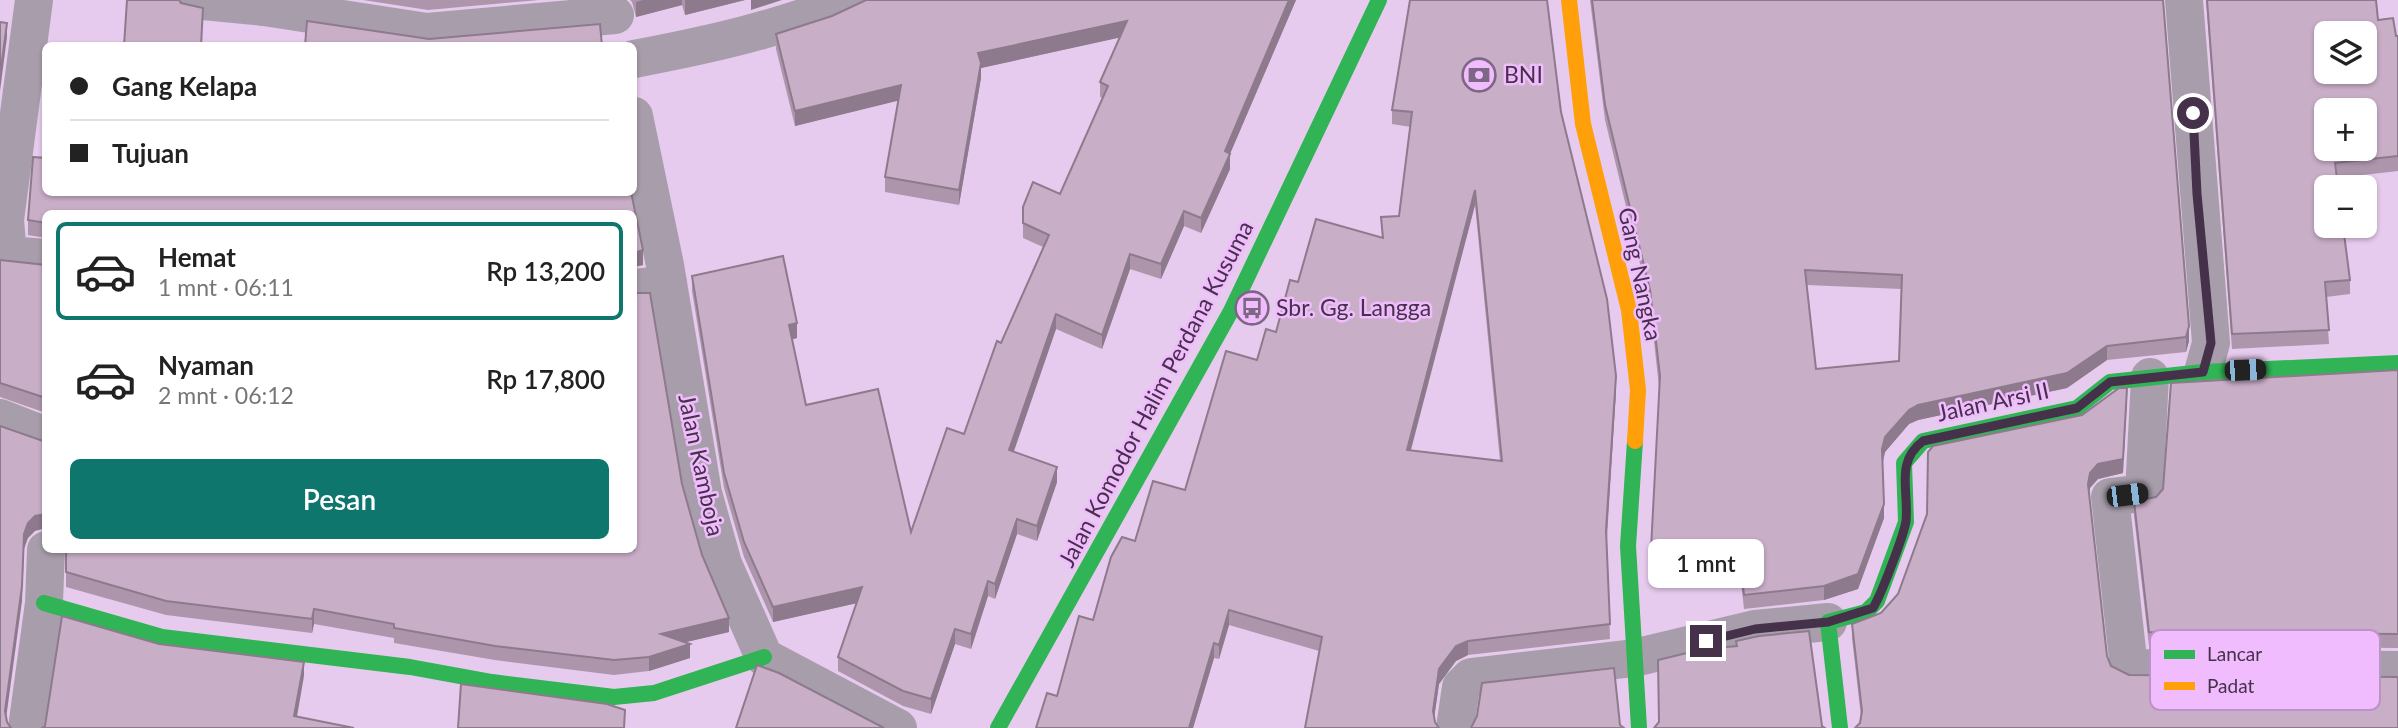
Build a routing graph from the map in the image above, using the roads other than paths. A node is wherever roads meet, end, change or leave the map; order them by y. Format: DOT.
graph roads {
  1 [pos="34,0"];
  2 [pos="192,0"];
  3 [pos="851,0"];
  4 [pos="1569,0"];
  5 [pos="2184,0"];
  6 [pos="1375,2"];
  7 [pos="272,4"];
  8 [pos="616,20"];
  9 [pos="637,58"];
  10 [pos="637,146"];
  11 [pos="3,225"];
  12 [pos="42,258"];
  13 [pos="651,286"];
  14 [pos="2398,363"];
  15 [pos="2203,372"];
  16 [pos="2150,377"];
  17 [pos="0,418"];
  18 [pos="42,434"];
  19 [pos="46,553"];
  20 [pos="44,603"];
  21 [pos="1828,622"];
  22 [pos="764,657"];
  23 [pos="1634,658"];
  24 [pos="2150,668"];
  25 [pos="2380,670"];
  26 [pos="2398,670"];
  27 [pos="27,728"];
  28 [pos="898,728"];
  29 [pos="998,728"];
  30 [pos="1455,728"];
  31 [pos="1639,728"];
  32 [pos="1839,728"];
  1 -- 11 [label="street"];
  2 -- 7 [label="street"];
  3 -- 9 [label="street"];
  4 -- 23 [label="street, Gang Nangka"];
  5 -- 15 [label="street"];
  6 -- 29 [label="street, Jalan Komodor Halim Perdana Kusuma"];
  7 -- 8 [label="street"];
  10 -- 13 [label="street, Jalan Kamboja"];
  11 -- 12 [label="street"];
  13 -- 22 [label="street, Jalan Kamboja"];
  14 -- 15 [label="street, Jalan Arsi II"];
  15 -- 16 [label="street, Jalan Arsi II"];
  16 -- 21 [label="street, Jalan Arsi II"];
  16 -- 24 [label="street"];
  17 -- 18 [label="street"];
  19 -- 20 [label="street"];
  20 -- 22 [label="street"];
  20 -- 27 [label="street"];
  21 -- 23 [label="street"];
  21 -- 32 [label="street"];
  22 -- 28 [label="street"];
  23 -- 30 [label="street"];
  23 -- 31 [label="street, Gang Nangka"];
  25 -- 26 [label="street"];
}
